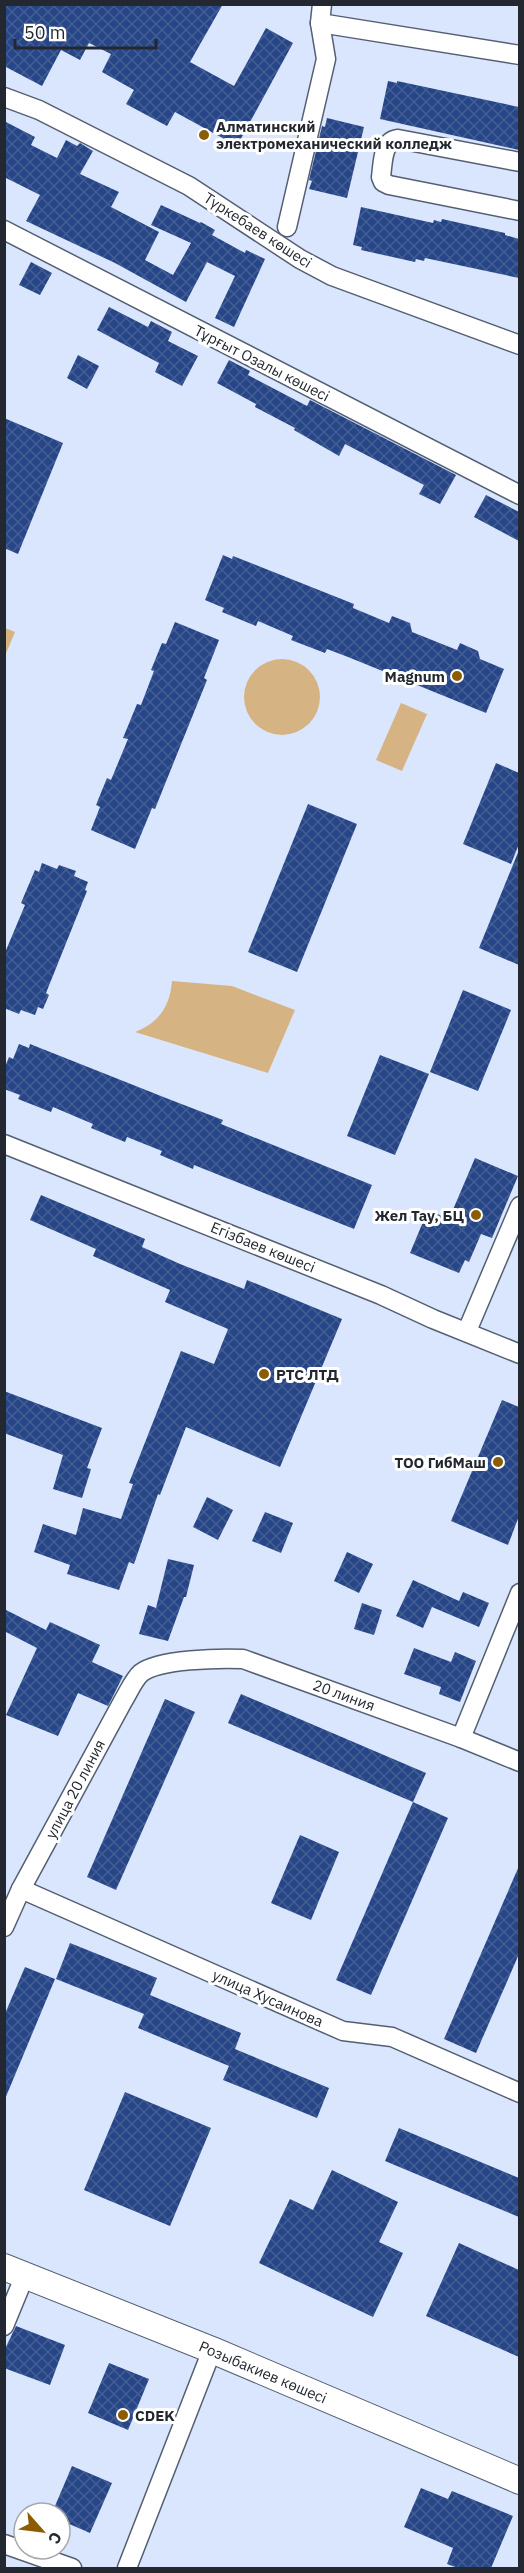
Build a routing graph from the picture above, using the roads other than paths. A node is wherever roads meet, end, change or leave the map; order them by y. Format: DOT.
graph roads {
  1 [pos="322,4"];
  2 [pos="320,23"];
  3 [pos="519,55"];
  4 [pos="4,97"];
  5 [pos="519,162"];
  6 [pos="519,211"];
  7 [pos="287,227"];
  8 [pos="4,230"];
  9 [pos="519,345"];
  10 [pos="519,495"];
  11 [pos="4,1144"];
  12 [pos="519,1206"];
  13 [pos="468,1331"];
  14 [pos="519,1354"];
  15 [pos="519,1593"];
  16 [pos="162,1666"];
  17 [pos="461,1738"];
  18 [pos="519,1762"];
  19 [pos="21,1889"];
  20 [pos="4,1927"];
  21 [pos="519,2092"];
  22 [pos="15,2271"];
  23 [pos="4,2326"];
  24 [pos="212,2350"];
  25 [pos="519,2481"];
  26 [pos="4,2544"];
  27 [pos="72,2568"];
  28 [pos="127,2568"];
  1 -- 2 [label="street"];
  2 -- 3 [label="street"];
  2 -- 7 [label="street"];
  4 -- 9 [label="street, Түркебаев көшесі"];
  5 -- 6 [label="street"];
  8 -- 10 [label="street, Тұрғыт Озалы көшесі"];
  11 -- 13 [label="street, Егізбаев көшесі"];
  12 -- 13 [label="street"];
  13 -- 14 [label="street, Егізбаев көшесі"];
  15 -- 17 [label="street"];
  16 -- 17 [label="street, 20 линия"];
  16 -- 19 [label="street, улица 20 линия"];
  17 -- 18 [label="street, 20 линия"];
  19 -- 20 [label="street, улица 20 линия"];
  19 -- 21 [label="street, улица Хусаинова"];
  22 -- 23 [label="street"];
  22 -- 24 [label="main road, Розыбакиев көшесі"];
  24 -- 25 [label="main road, Розыбакиев көшесі"];
  24 -- 28 [label="street"];
  26 -- 27 [label="street"];
}
